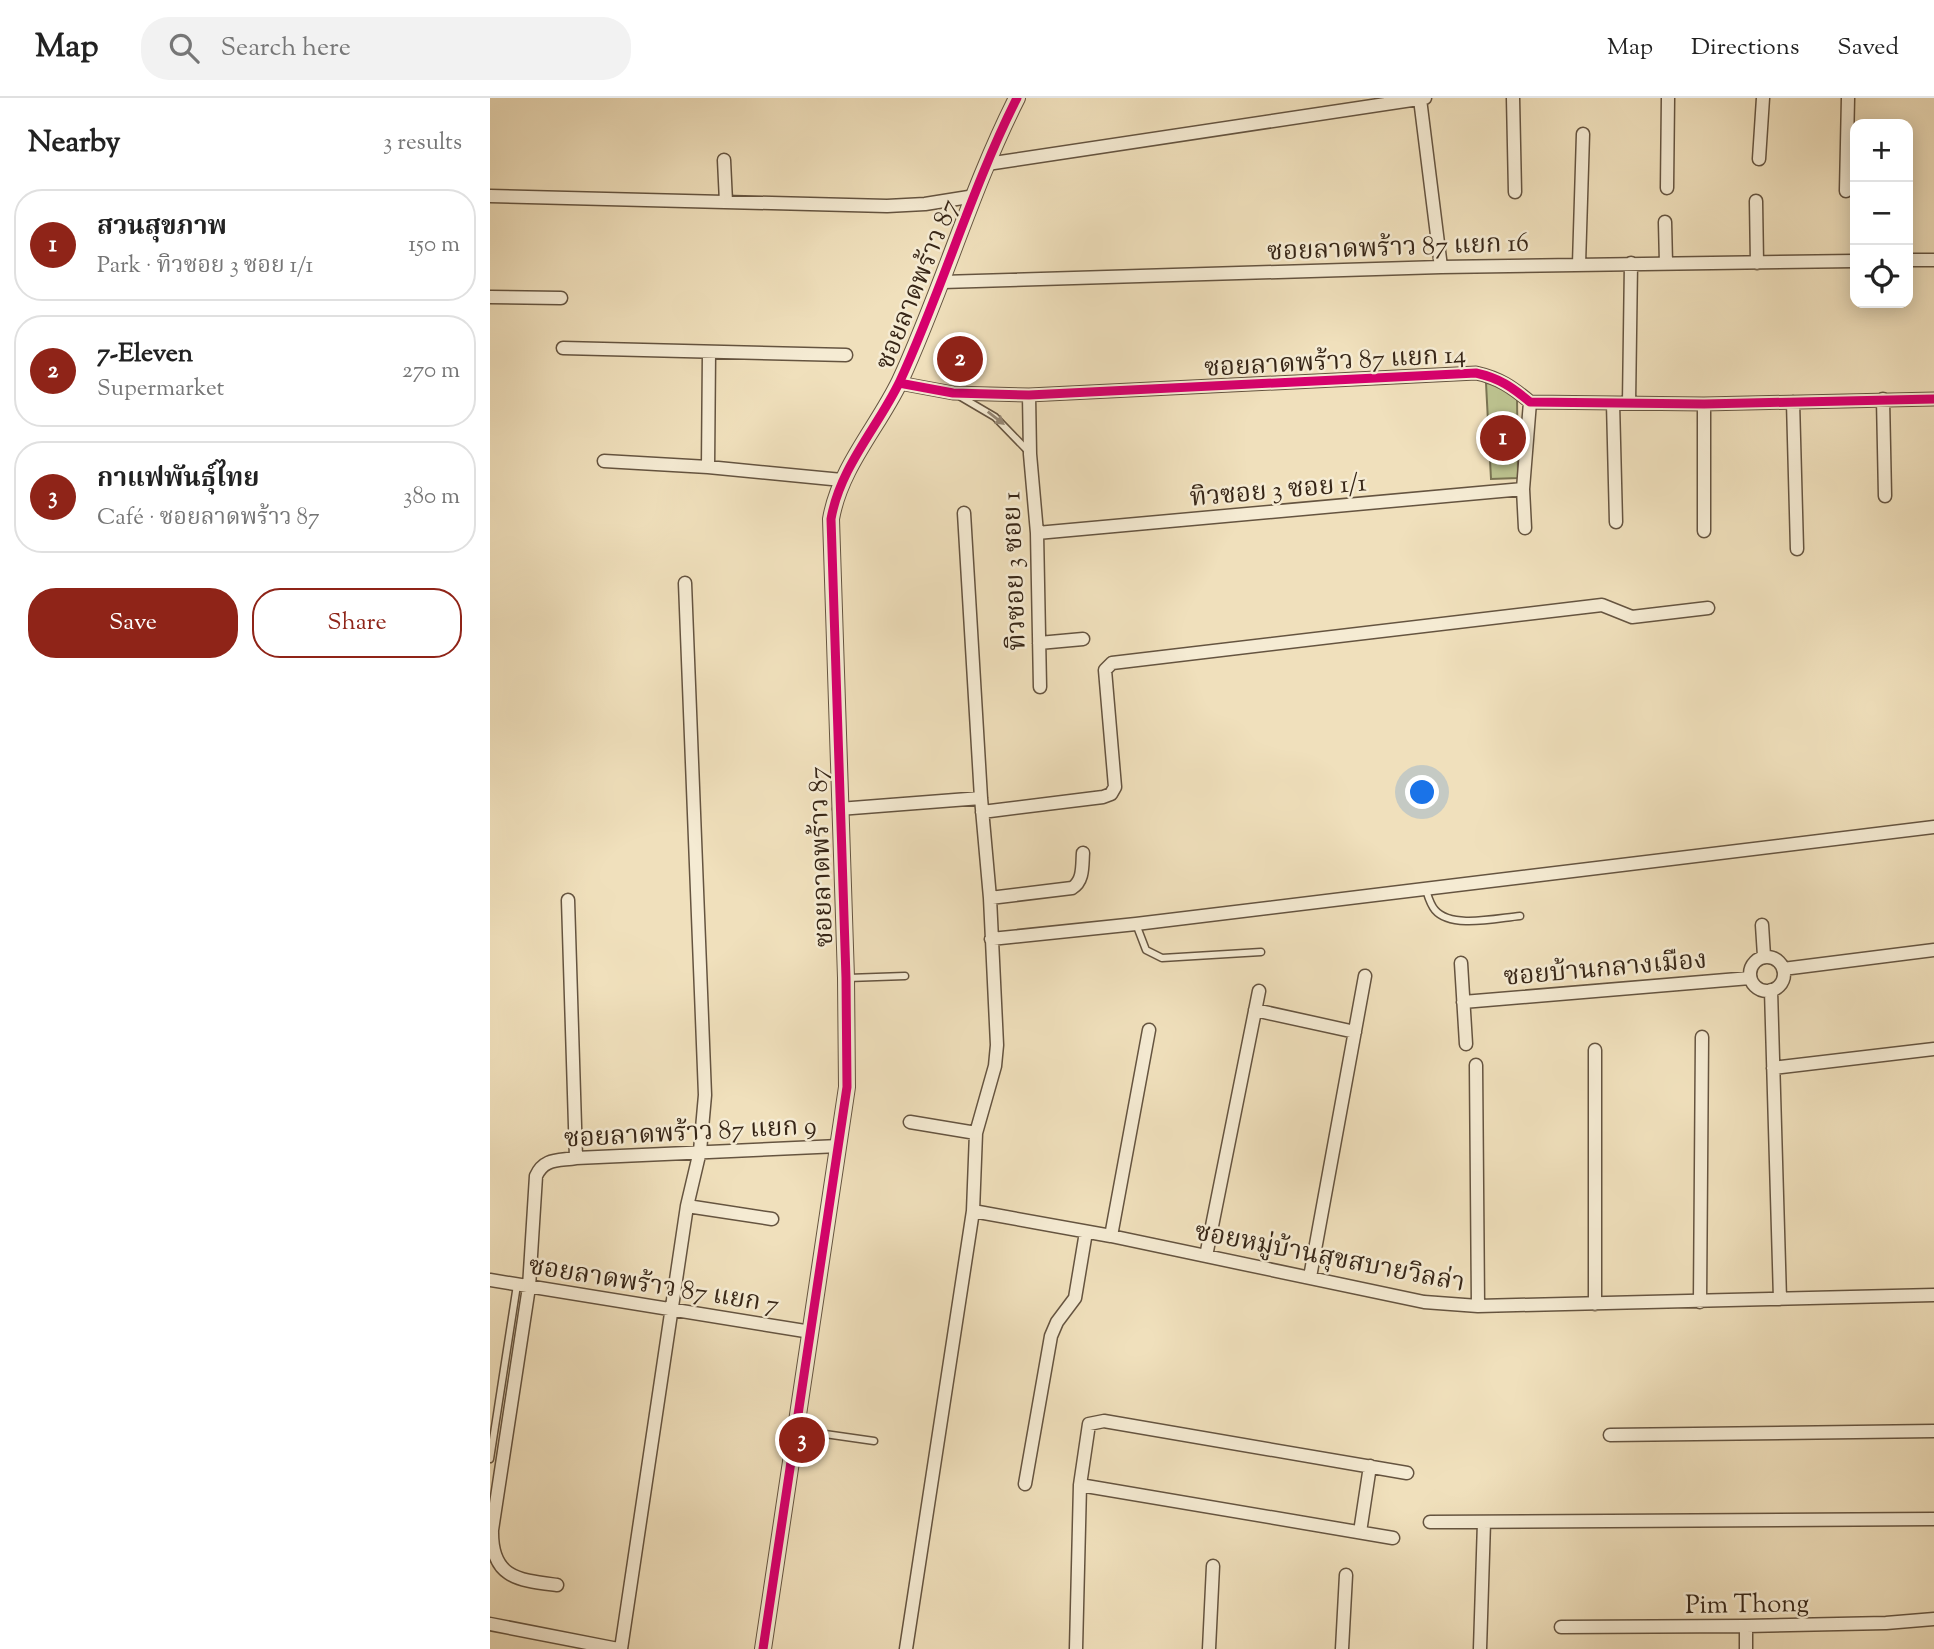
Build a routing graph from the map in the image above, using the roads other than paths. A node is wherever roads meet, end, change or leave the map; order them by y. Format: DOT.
graph roads {
  1 [pos="1017,98"];
  2 [pos="1425,98"];
  3 [pos="1513,98"];
  4 [pos="1668,98"];
  5 [pos="1763,98"];
  6 [pos="1848,98"];
  7 [pos="1420,99"];
  8 [pos="1583,134"];
  9 [pos="1759,159"];
  10 [pos="724,160"];
  11 [pos="987,164"];
  12 [pos="1667,188"];
  13 [pos="1846,191"];
  14 [pos="1515,192"];
  15 [pos="975,195"];
  16 [pos="490,196"];
  17 [pos="1756,201"];
  18 [pos="726,202"];
  19 [pos="1665,222"];
  20 [pos="1913,260"];
  21 [pos="1934,260"];
  22 [pos="1850,261"];
  23 [pos="1631,262"];
  24 [pos="1666,262"];
  25 [pos="1757,262"];
  26 [pos="1579,264"];
  27 [pos="1441,267"];
  28 [pos="942,282"];
  29 [pos="490,297"];
  30 [pos="561,298"];
  31 [pos="563,348"];
  32 [pos="709,352"];
  33 [pos="846,355"];
  34 [pos="899,383"];
  35 [pos="953,393"];
  36 [pos="1029,395"];
  37 [pos="1883,399"];
  38 [pos="1934,399"];
  39 [pos="1530,402"];
  40 [pos="1793,402"];
  41 [pos="1613,403"];
  42 [pos="1629,403"];
  43 [pos="1704,404"];
  44 [pos="1030,454"];
  45 [pos="604,461"];
  46 [pos="708,467"];
  47 [pos="842,480"];
  48 [pos="1523,489"];
  49 [pos="1885,496"];
  50 [pos="964,513"];
  51 [pos="1616,522"];
  52 [pos="1525,528"];
  53 [pos="1704,531"];
  54 [pos="1037,533"];
  55 [pos="1797,549"];
  56 [pos="685,583"];
  57 [pos="1708,608"];
  58 [pos="1083,639"];
  59 [pos="1039,643"];
  60 [pos="1040,687"];
  61 [pos="981,798"];
  62 [pos="839,808"];
  63 [pos="982,812"];
  64 [pos="1934,827"];
  65 [pos="1083,853"];
  66 [pos="1425,888"];
  67 [pos="990,898"];
  68 [pos="568,900"];
  69 [pos="1520,916"];
  70 [pos="1136,924"];
  71 [pos="1762,926"];
  72 [pos="991,939"];
  73 [pos="1934,950"];
  74 [pos="1261,952"];
  75 [pos="1764,957"];
  76 [pos="1461,963"];
  77 [pos="1783,969"];
  78 [pos="905,976"];
  79 [pos="1365,976"];
  80 [pos="846,978"];
  81 [pos="1750,978"];
  82 [pos="1771,990"];
  83 [pos="1259,991"];
  84 [pos="1463,1002"];
  85 [pos="1255,1010"];
  86 [pos="1149,1030"];
  87 [pos="1354,1032"];
  88 [pos="1702,1037"];
  89 [pos="1465,1044"];
  90 [pos="1934,1049"];
  91 [pos="1595,1050"];
  92 [pos="1476,1065"];
  93 [pos="1773,1068"];
  94 [pos="909,1122"];
  95 [pos="976,1133"];
  96 [pos="839,1146"];
  97 [pos="700,1151"];
  98 [pos="576,1158"];
  99 [pos="687,1206"];
  100 [pos="974,1211"];
  101 [pos="772,1219"];
  102 [pos="1086,1232"];
  103 [pos="1111,1236"];
  104 [pos="1206,1256"];
  105 [pos="1310,1277"];
  106 [pos="490,1280"];
  107 [pos="523,1286"];
  108 [pos="1934,1295"];
  109 [pos="1780,1299"];
  110 [pos="1700,1302"];
  111 [pos="1595,1304"];
  112 [pos="1478,1306"];
  113 [pos="674,1310"];
  114 [pos="811,1332"];
  115 [pos="795,1430"];
  116 [pos="1934,1431"];
  117 [pos="1610,1435"];
  118 [pos="874,1441"];
  119 [pos="490,1459"];
  120 [pos="1370,1466"];
  121 [pos="1407,1473"];
  122 [pos="1025,1484"];
  123 [pos="1080,1485"];
  124 [pos="1934,1518"];
  125 [pos="1430,1522"];
  126 [pos="1484,1522"];
  127 [pos="1360,1532"];
  128 [pos="1393,1538"];
  129 [pos="1213,1566"];
  130 [pos="1346,1575"];
  131 [pos="557,1584"];
  132 [pos="1934,1619"];
  133 [pos="490,1624"];
  134 [pos="1746,1626"];
  135 [pos="1560,1627"];
  136 [pos="620,1649"];
  137 [pos="763,1649"];
  138 [pos="906,1649"];
  139 [pos="1076,1649"];
  140 [pos="1209,1649"];
  141 [pos="1342,1649"];
  142 [pos="1480,1649"];
  143 [pos="1746,1649"];
  1 -- 11 [label="street, ซอยลาดพร้าว 87"];
  2 -- 7 [label="street"];
  3 -- 14 [label="street"];
  4 -- 12 [label="street"];
  5 -- 9 [label="street"];
  6 -- 13 [label="street"];
  7 -- 11 [label="street"];
  7 -- 27 [label="street"];
  8 -- 26 [label="street"];
  10 -- 18 [label="street"];
  11 -- 15 [label="street, ซอยลาดพร้าว 87"];
  15 -- 18 [label="street"];
  15 -- 28 [label="street, ซอยลาดพร้าว 87"];
  16 -- 18 [label="street"];
  17 -- 25 [label="street"];
  19 -- 24 [label="street"];
  20 -- 21 [label="street"];
  22 -- 25 [label="street, ซอยลาดพร้าว 87 แยก 16"];
  23 -- 24 [label="street, ซอยลาดพร้าว 87 แยก 16"];
  23 -- 26 [label="street, ซอยลาดพร้าว 87 แยก 16"];
  23 -- 42 [label="street"];
  24 -- 25 [label="street, ซอยลาดพร้าว 87 แยก 16"];
  26 -- 27 [label="street, ซอยลาดพร้าว 87 แยก 16"];
  27 -- 28 [label="street, ซอยลาดพร้าว 87 แยก 16"];
  28 -- 34 [label="street, ซอยลาดพร้าว 87"];
  29 -- 30 [label="street"];
  31 -- 32 [label="street"];
  32 -- 33 [label="street"];
  32 -- 46 [label="street"];
  34 -- 35 [label="street, ซอยลาดพร้าว 87 แยก 14"];
  34 -- 47 [label="street, ซอยลาดพร้าว 87"];
  35 -- 36 [label="street, ซอยลาดพร้าว 87 แยก 14"];
  35 -- 44 [label="lane, ทิวซอย 3 ซอย 1, one-way"];
  36 -- 39 [label="street, ซอยลาดพร้าว 87 แยก 14"];
  36 -- 44 [label="street, ทิวซอย 3 ซอย 1"];
  37 -- 38 [label="street"];
  37 -- 40 [label="street"];
  37 -- 49 [label="street"];
  39 -- 41 [label="street"];
  39 -- 48 [label="street"];
  40 -- 43 [label="street"];
  40 -- 55 [label="street"];
  41 -- 42 [label="street"];
  41 -- 51 [label="street"];
  42 -- 43 [label="street"];
  43 -- 53 [label="street"];
  44 -- 54 [label="street, ทิวซอย 3 ซอย 1"];
  45 -- 46 [label="street"];
  46 -- 47 [label="street"];
  47 -- 62 [label="street, ซอยลาดพร้าว 87"];
  48 -- 52 [label="street"];
  48 -- 54 [label="street, ทิวซอย 3 ซอย 1/1"];
  50 -- 61 [label="street"];
  54 -- 59 [label="street, ทิวซอย 3 ซอย 1"];
  56 -- 97 [label="street"];
  57 -- 63 [label="street"];
  58 -- 59 [label="street"];
  59 -- 60 [label="street, ทิวซอย 3 ซอย 1"];
  61 -- 62 [label="street"];
  61 -- 63 [label="street"];
  62 -- 80 [label="street, ซอยลาดพร้าว 87"];
  63 -- 67 [label="street"];
  64 -- 66 [label="street"];
  65 -- 67 [label="street"];
  66 -- 69 [label="lane"];
  66 -- 70 [label="street"];
  67 -- 72 [label="street"];
  68 -- 98 [label="street"];
  70 -- 72 [label="street"];
  70 -- 74 [label="lane"];
  71 -- 75 [label="street"];
  72 -- 95 [label="street"];
  73 -- 77 [label="street"];
  75 -- 77 [label="street"];
  75 -- 81 [label="street"];
  76 -- 84 [label="street"];
  77 -- 82 [label="street"];
  78 -- 80 [label="lane"];
  79 -- 87 [label="street"];
  80 -- 96 [label="street, ซอยลาดพร้าว 87"];
  81 -- 82 [label="street"];
  81 -- 84 [label="street, ซอยบ้านกลางเมือง"];
  82 -- 93 [label="street"];
  83 -- 85 [label="street"];
  84 -- 89 [label="street"];
  85 -- 87 [label="street"];
  85 -- 104 [label="street"];
  86 -- 103 [label="street"];
  87 -- 105 [label="street"];
  88 -- 110 [label="street"];
  90 -- 93 [label="street"];
  91 -- 111 [label="street"];
  92 -- 112 [label="street"];
  93 -- 109 [label="street"];
  94 -- 95 [label="street"];
  95 -- 100 [label="street"];
  96 -- 97 [label="street, ซอยลาดพร้าว 87 แยก 9"];
  96 -- 114 [label="street, ซอยลาดพร้าว 87"];
  97 -- 98 [label="street, ซอยลาดพร้าว 87 แยก 9"];
  97 -- 99 [label="street"];
  98 -- 107 [label="street, ซอยลาดพร้าว 87 แยก 9"];
  99 -- 101 [label="street"];
  99 -- 113 [label="street"];
  100 -- 102 [label="street, ซอยหมู่บ้านสุขสบายวิลล่า"];
  100 -- 138 [label="street"];
  102 -- 103 [label="street, ซอยหมู่บ้านสุขสบายวิลล่า"];
  102 -- 122 [label="street"];
  103 -- 104 [label="street, ซอยหมู่บ้านสุขสบายวิลล่า"];
  104 -- 105 [label="street, ซอยหมู่บ้านสุขสบายวิลล่า"];
  105 -- 112 [label="street, ซอยหมู่บ้านสุขสบายวิลล่า"];
  106 -- 107 [label="street, ซอยลาดพร้าว 87 แยก 7"];
  107 -- 113 [label="street, ซอยลาดพร้าว 87 แยก 7"];
  107 -- 119 [label="lane"];
  107 -- 131 [label="street, ซอยลาดพร้าว 87 แยก 9"];
  108 -- 109 [label="street, ซอยหมู่บ้านสุขสบายวิลล่า"];
  109 -- 110 [label="street, ซอยหมู่บ้านสุขสบายวิลล่า"];
  110 -- 111 [label="street, ซอยหมู่บ้านสุขสบายวิลล่า"];
  111 -- 112 [label="street, ซอยหมู่บ้านสุขสบายวิลล่า"];
  113 -- 114 [label="street, ซอยลาดพร้าว 87 แยก 7"];
  113 -- 136 [label="street"];
  114 -- 115 [label="street, ซอยลาดพร้าว 87"];
  115 -- 118 [label="lane"];
  115 -- 137 [label="street, ซอยลาดพร้าว 87"];
  116 -- 117 [label="street"];
  120 -- 121 [label="street"];
  120 -- 123 [label="street"];
  120 -- 127 [label="street"];
  123 -- 127 [label="street"];
  123 -- 139 [label="street"];
  124 -- 126 [label="street"];
  125 -- 126 [label="street"];
  126 -- 142 [label="street"];
  127 -- 128 [label="street"];
  129 -- 140 [label="street"];
  130 -- 141 [label="street"];
  132 -- 134 [label="street, Pim Thong"];
  133 -- 136 [label="street"];
  134 -- 135 [label="street, Pim Thong"];
  134 -- 143 [label="street"];
}
